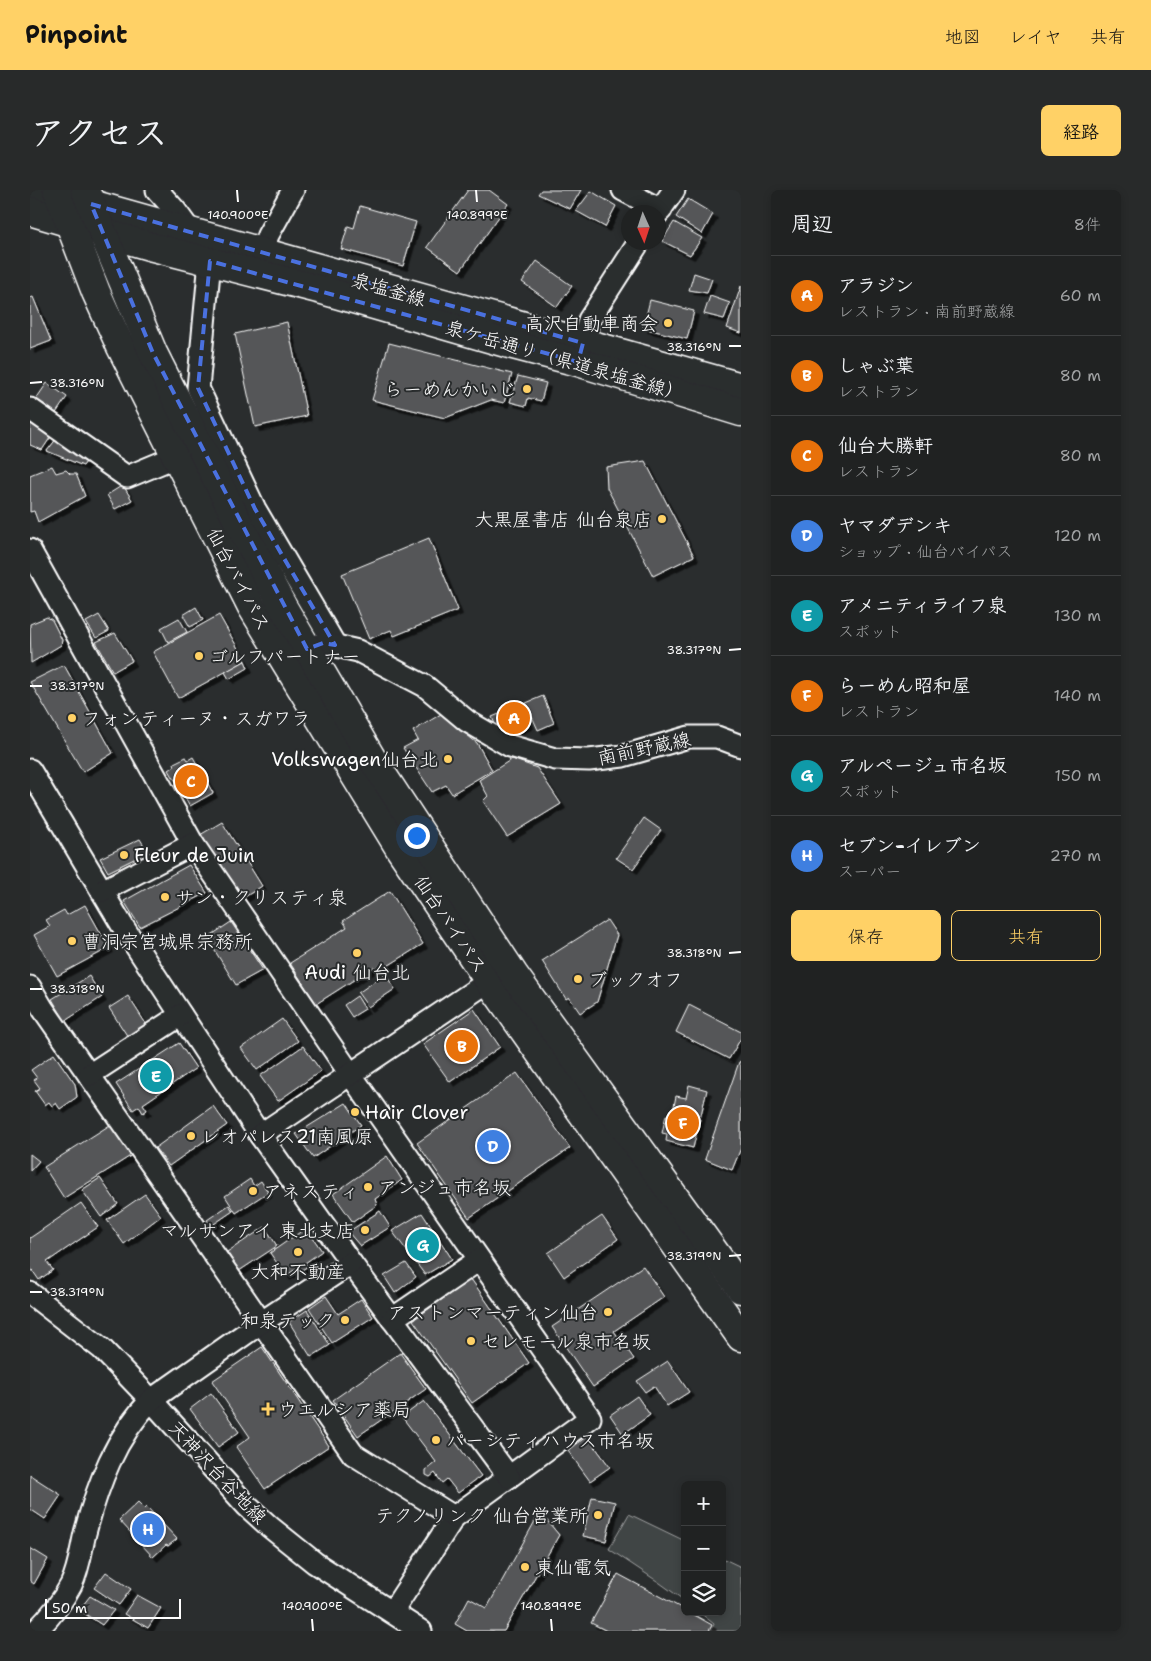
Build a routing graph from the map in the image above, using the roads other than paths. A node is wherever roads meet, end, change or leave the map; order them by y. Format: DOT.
graph roads {
  1 [pos="156,190"];
  2 [pos="293,190"];
  3 [pos="623,190"];
  4 [pos="674,190"];
  5 [pos="66,194"];
  6 [pos="649,205"];
  7 [pos="664,205"];
  8 [pos="30,211"];
  9 [pos="69,222"];
  10 [pos="103,232"];
  11 [pos="191,232"];
  12 [pos="634,250"];
  13 [pos="262,252"];
  14 [pos="210,261"];
  15 [pos="580,352"];
  16 [pos="741,387"];
  17 [pos="30,409"];
  18 [pos="741,412"];
  19 [pos="175,457"];
  20 [pos="30,550"];
  21 [pos="335,645"];
  22 [pos="307,649"];
  23 [pos="741,746"];
  24 [pos="30,770"];
  25 [pos="193,844"];
  26 [pos="102,891"];
  27 [pos="489,981"];
  28 [pos="30,987"];
  29 [pos="36,1013"];
  30 [pos="182,1015"];
  31 [pos="89,1075"];
  32 [pos="351,1075"];
  33 [pos="260,1136"];
  34 [pos="479,1260"];
  35 [pos="351,1263"];
  36 [pos="741,1289"];
  37 [pos="30,1293"];
  38 [pos="392,1319"];
  39 [pos="262,1322"];
  40 [pos="741,1337"];
  41 [pos="151,1400"];
  42 [pos="509,1477"];
  43 [pos="454,1517"];
  44 [pos="392,1612"];
  45 [pos="36,1631"];
  46 [pos="421,1631"];
  1 -- 11 [label="street"];
  2 -- 13 [label="street"];
  3 -- 6 [label="street"];
  4 -- 7 [label="street"];
  5 -- 9 [label="main road, 仙台バイパス"];
  5 -- 10 [label="main road, 仙台バイパス"];
  5 -- 11 [label="main road, 泉塩釜線"];
  8 -- 9 [label="main road, 泉ケ岳通り（県道泉塩釜線）"];
  9 -- 10 [label="main road, 泉ケ岳通り（県道泉塩釜線）"];
  9 -- 19 [label="main road, 仙台バイパス"];
  10 -- 14 [label="main road, 泉ケ岳通り（県道泉塩釜線）"];
  10 -- 22 [label="main road, 仙台バイパス"];
  11 -- 13 [label="main road, 泉塩釜線"];
  12 -- 15 [label="street"];
  13 -- 15 [label="main road, 泉塩釜線"];
  14 -- 15 [label="main road, 泉ケ岳通り（県道泉塩釜線）"];
  14 -- 21 [label="street"];
  15 -- 16 [label="main road, 泉塩釜線"];
  15 -- 18 [label="main road, 泉ケ岳通り（県道泉塩釜線）"];
  17 -- 19 [label="street"];
  19 -- 27 [label="main road, 仙台バイパス"];
  20 -- 25 [label="street"];
  21 -- 22 [label="street, 南前野蔵線"];
  21 -- 23 [label="street, 南前野蔵線"];
  22 -- 36 [label="main road, 仙台バイパス"];
  24 -- 26 [label="street"];
  25 -- 26 [label="street"];
  25 -- 32 [label="street"];
  26 -- 30 [label="street"];
  27 -- 32 [label="street"];
  27 -- 40 [label="main road, 仙台バイパス"];
  28 -- 29 [label="street"];
  29 -- 31 [label="street"];
  30 -- 31 [label="street"];
  30 -- 33 [label="street"];
  31 -- 39 [label="street"];
  32 -- 33 [label="street"];
  32 -- 34 [label="street"];
  33 -- 35 [label="street"];
  34 -- 38 [label="street"];
  34 -- 42 [label="street"];
  35 -- 38 [label="street"];
  35 -- 39 [label="street"];
  37 -- 41 [label="street, 天神沢台谷地線"];
  38 -- 42 [label="street"];
  39 -- 41 [label="street"];
  39 -- 43 [label="street"];
  41 -- 44 [label="street, 天神沢台谷地線"];
  41 -- 45 [label="street"];
  42 -- 43 [label="street"];
  43 -- 44 [label="street"];
  44 -- 46 [label="street, 天神沢台谷地線"];
}
